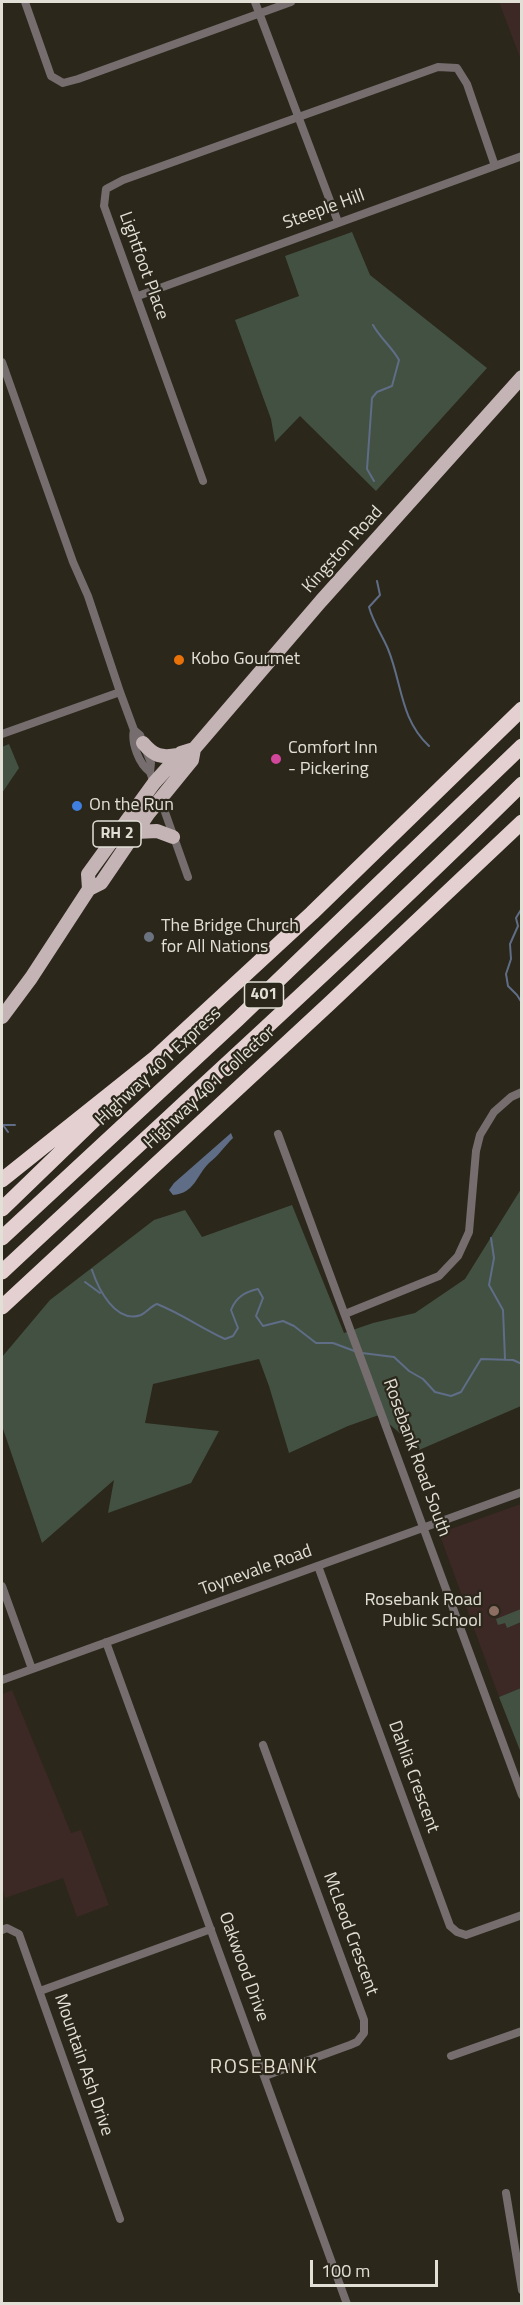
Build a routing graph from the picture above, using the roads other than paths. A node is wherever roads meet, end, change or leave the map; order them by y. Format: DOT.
graph roads {
  1 [pos="25,2"];
  2 [pos="255,2"];
  3 [pos="291,2"];
  4 [pos="261,12"];
  5 [pos="300,118"];
  6 [pos="522,156"];
  7 [pos="495,166"];
  8 [pos="338,222"];
  9 [pos="138,296"];
  10 [pos="2,362"];
  11 [pos="522,376"];
  12 [pos="203,481"];
  13 [pos="120,692"];
  14 [pos="522,709"];
  15 [pos="134,730"];
  16 [pos="2,734"];
  17 [pos="143,743"];
  18 [pos="522,746"];
  19 [pos="194,749"];
  20 [pos="178,755"];
  21 [pos="152,778"];
  22 [pos="522,784"];
  23 [pos="160,799"];
  24 [pos="522,822"];
  25 [pos="136,832"];
  26 [pos="173,837"];
  27 [pos="188,877"];
  28 [pos="89,889"];
  29 [pos="2,1017"];
  30 [pos="156,1057"];
  31 [pos="522,1092"];
  32 [pos="278,1134"];
  33 [pos="2,1179"];
  34 [pos="2,1209"];
  35 [pos="2,1238"];
  36 [pos="2,1272"];
  37 [pos="2,1308"];
  38 [pos="345,1314"];
  39 [pos="522,1492"];
  40 [pos="424,1528"];
  41 [pos="318,1566"];
  42 [pos="2,1586"];
  43 [pos="106,1642"];
  44 [pos="32,1669"];
  45 [pos="2,1680"];
  46 [pos="263,1745"];
  47 [pos="522,1795"];
  48 [pos="522,1915"];
  49 [pos="212,1929"];
  50 [pos="2,1930"];
  51 [pos="40,1991"];
  52 [pos="522,2031"];
  53 [pos="451,2056"];
  54 [pos="265,2076"];
  55 [pos="506,2193"];
  56 [pos="120,2219"];
  57 [pos="522,2290"];
  58 [pos="347,2304"];
  1 -- 4 [label="street"];
  2 -- 4 [label="street"];
  3 -- 4 [label="street"];
  4 -- 5 [label="street"];
  5 -- 7 [label="street"];
  5 -- 8 [label="street"];
  5 -- 9 [label="street, Lightfoot Place"];
  6 -- 7 [label="street, Steeple Hill"];
  7 -- 8 [label="street, Steeple Hill"];
  8 -- 9 [label="street, Steeple Hill"];
  9 -- 12 [label="street, Lightfoot Place"];
  10 -- 13 [label="street"];
  11 -- 19 [label="main road, Kingston Road / RH 2"];
  13 -- 15 [label="street"];
  13 -- 16 [label="street"];
  14 -- 30 [label="highway, 401"];
  15 -- 17 [label="street"];
  15 -- 21 [label="street"];
  17 -- 20 [label="main road"];
  17 -- 21 [label="street"];
  18 -- 35 [label="highway, Highway 401 Express / 401"];
  19 -- 20 [label="main road, Kingston Road / RH 2"];
  19 -- 23 [label="main road, Kingston Road / RH 2"];
  20 -- 21 [label="main road, Kingston Road / RH 2"];
  21 -- 23 [label="street"];
  21 -- 28 [label="main road, Kingston Road / RH 2"];
  22 -- 36 [label="highway, 401"];
  23 -- 25 [label="main road, Kingston Road / RH 2"];
  23 -- 26 [label="street"];
  24 -- 37 [label="highway, Highway 401 Collector"];
  25 -- 26 [label="main road"];
  25 -- 28 [label="main road, Kingston Road / RH 2"];
  26 -- 27 [label="street"];
  28 -- 29 [label="main road, Kingston Road / RH 2"];
  30 -- 33 [label="highway, 401"];
  30 -- 34 [label="highway"];
  31 -- 38 [label="street"];
  32 -- 38 [label="street, Rosebank Road South"];
  38 -- 40 [label="street, Rosebank Road South"];
  39 -- 40 [label="street, Toynevale Road"];
  40 -- 41 [label="street, Toynevale Road"];
  40 -- 47 [label="street, Rosebank Road South"];
  41 -- 43 [label="street, Toynevale Road"];
  41 -- 48 [label="street, Dahlia Crescent"];
  42 -- 44 [label="street"];
  43 -- 44 [label="street, Toynevale Road"];
  43 -- 49 [label="street, Oakwood Drive"];
  44 -- 45 [label="street, Toynevale Road"];
  46 -- 54 [label="street, McLeod Crescent"];
  49 -- 51 [label="street, Mountain Ash Drive"];
  49 -- 54 [label="street, Oakwood Drive"];
  50 -- 51 [label="street"];
  51 -- 56 [label="street, Mountain Ash Drive"];
  52 -- 53 [label="street"];
  54 -- 58 [label="street, Oakwood Drive"];
  55 -- 57 [label="street"];
}
